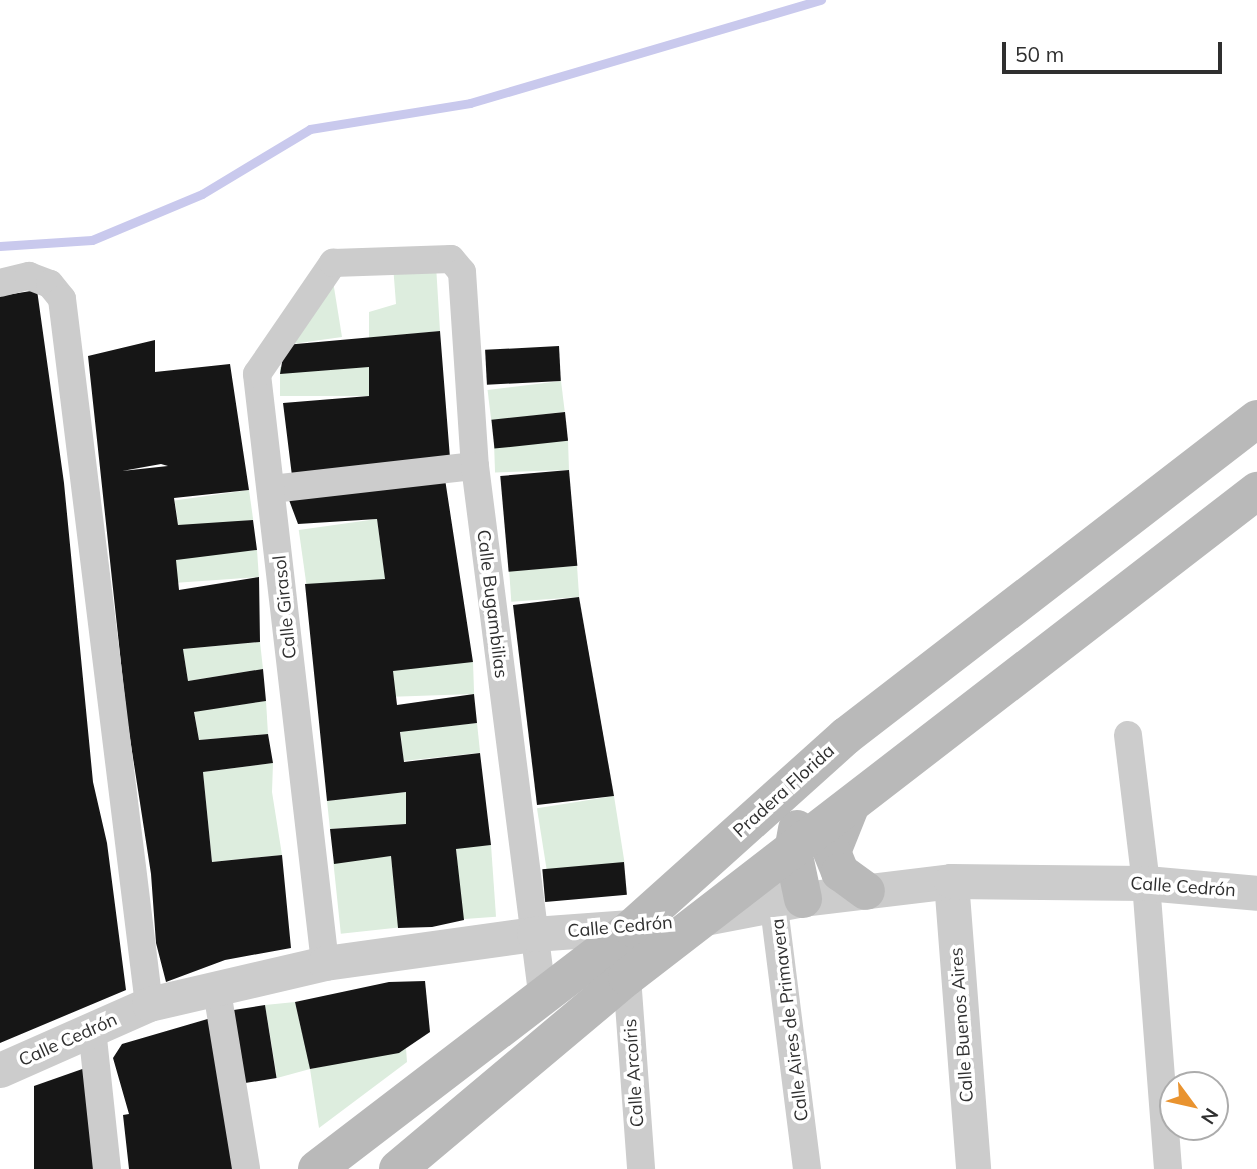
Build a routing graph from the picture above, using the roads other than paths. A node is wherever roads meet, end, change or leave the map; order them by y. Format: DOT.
graph roads {
  1 [pos="325,271"];
  2 [pos="0,283"];
  3 [pos="1257,419"];
  4 [pos="475,466"];
  5 [pos="272,489"];
  6 [pos="1257,491"];
  7 [pos="1128,735"];
  8 [pos="846,736"];
  9 [pos="851,806"];
  10 [pos="785,881"];
  11 [pos="951,881"];
  12 [pos="1146,883"];
  13 [pos="866,891"];
  14 [pos="1257,893"];
  15 [pos="707,918"];
  16 [pos="632,928"];
  17 [pos="534,934"];
  18 [pos="326,963"];
  19 [pos="627,977"];
  20 [pos="218,990"];
  21 [pos="542,993"];
  22 [pos="149,1004"];
  23 [pos="92,1029"];
  24 [pos="0,1070"];
  25 [pos="514,1072"];
  26 [pos="107,1169"];
  27 [pos="246,1169"];
  28 [pos="317,1169"];
  29 [pos="398,1169"];
  30 [pos="641,1169"];
  31 [pos="807,1169"];
  32 [pos="973,1169"];
  33 [pos="1168,1169"];
  1 -- 4 [label="street, Calle Bugambilias"];
  1 -- 5 [label="street, Calle Girasol"];
  2 -- 22 [label="street"];
  3 -- 8 [label="main road, Pradera Florida"];
  4 -- 5 [label="street"];
  4 -- 17 [label="street, Calle Bugambilias"];
  5 -- 18 [label="street, Calle Girasol"];
  6 -- 9 [label="main road"];
  7 -- 12 [label="street"];
  8 -- 10 [label="main road"];
  8 -- 16 [label="main road, Pradera Florida"];
  9 -- 10 [label="main road"];
  9 -- 13 [label="main road"];
  10 -- 13 [label="street, Calle Cedrón"];
  10 -- 15 [label="main road"];
  10 -- 31 [label="street, Calle Aires de Primavera"];
  11 -- 12 [label="street, Calle Cedrón"];
  11 -- 13 [label="street, Calle Cedrón"];
  11 -- 32 [label="street, Calle Buenos Aires"];
  12 -- 14 [label="street, Calle Cedrón"];
  12 -- 33 [label="street"];
  15 -- 16 [label="street, Calle Cedrón"];
  15 -- 19 [label="main road"];
  16 -- 17 [label="street, Calle Cedrón"];
  16 -- 21 [label="main road, Pradera Florida"];
  17 -- 18 [label="street, Calle Cedrón"];
  17 -- 21 [label="street, Calle Bugambilias"];
  18 -- 20 [label="street, Calle Cedrón"];
  19 -- 25 [label="main road"];
  19 -- 30 [label="street, Calle Arcoíris"];
  20 -- 22 [label="street, Calle Cedrón"];
  20 -- 27 [label="street"];
  21 -- 25 [label="main road"];
  21 -- 28 [label="main road, Pradera Florida"];
  22 -- 23 [label="street, Calle Cedrón"];
  23 -- 24 [label="street, Calle Cedrón"];
  23 -- 26 [label="street"];
  25 -- 29 [label="main road"];
}
